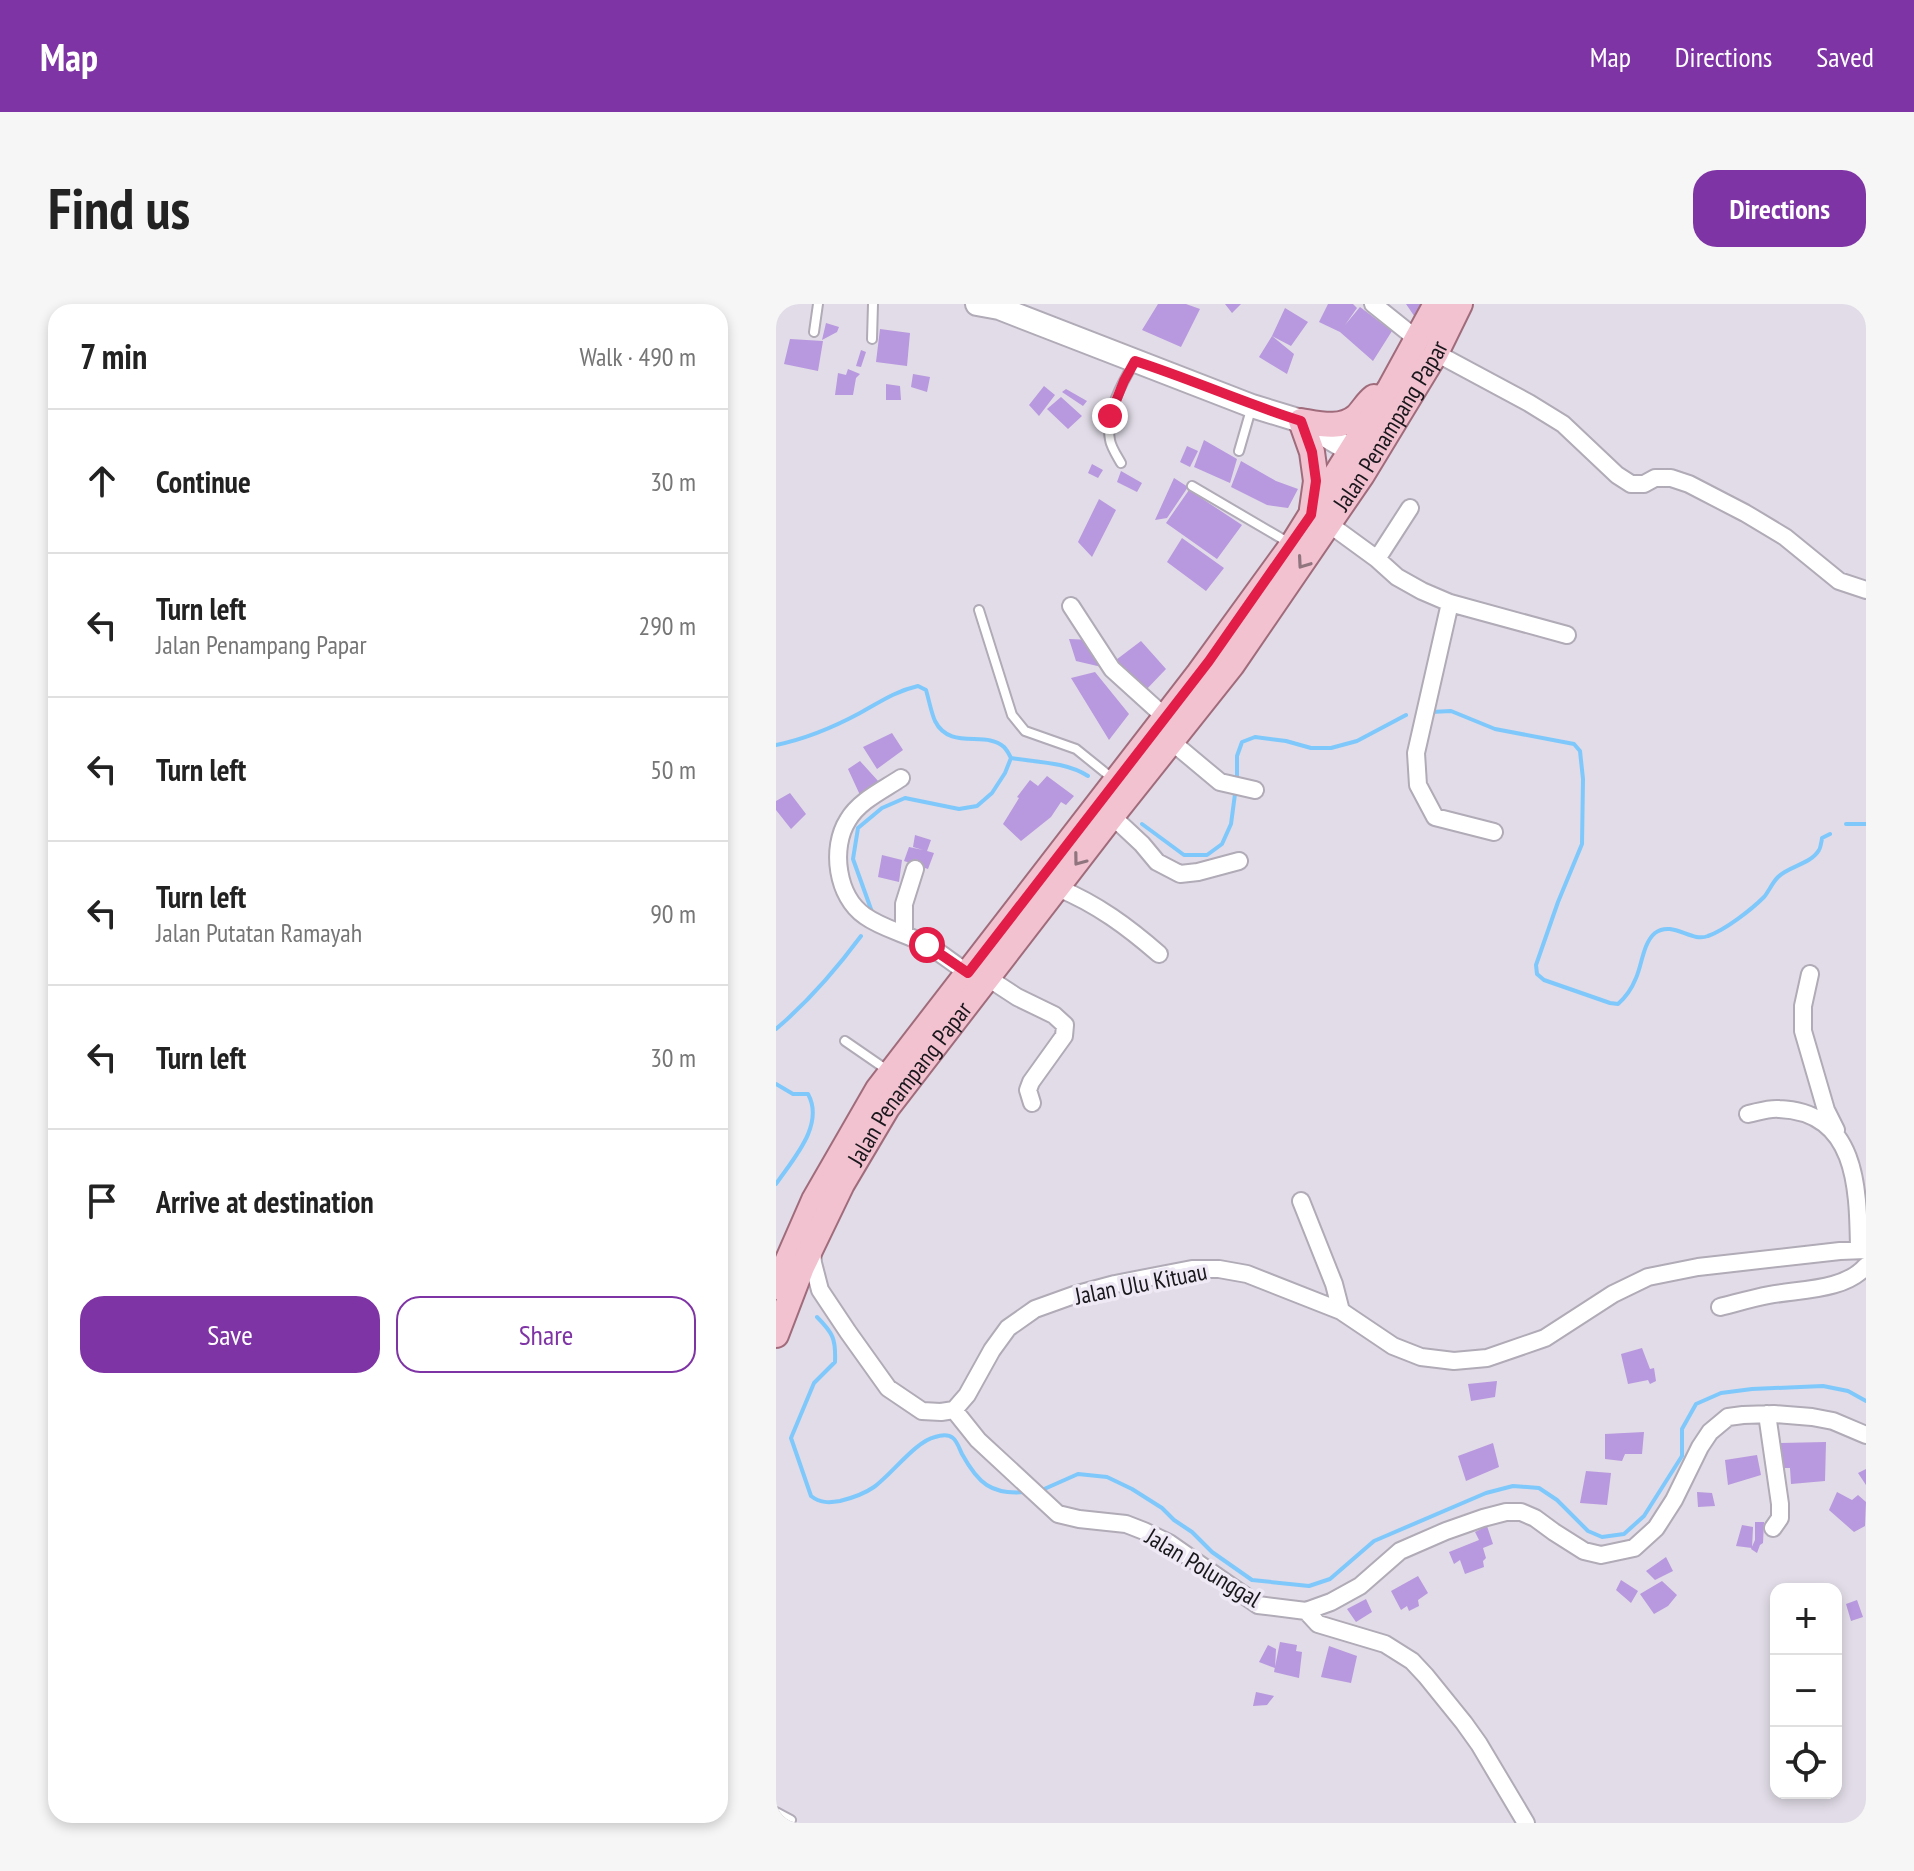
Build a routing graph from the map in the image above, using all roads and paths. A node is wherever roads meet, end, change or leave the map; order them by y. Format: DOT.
graph roads {
  1 [pos="818,304"];
  2 [pos="873,304"];
  3 [pos="977,304"];
  4 [pos="1373,304"];
  5 [pos="1436,304"];
  6 [pos="1460,304"];
  7 [pos="814,332"];
  8 [pos="872,339"];
  9 [pos="1427,346"];
  10 [pos="1135,361"];
  11 [pos="1390,388"];
  12 [pos="1252,406"];
  13 [pos="1301,421"];
  14 [pos="1239,451"];
  15 [pos="1352,451"];
  16 [pos="1121,463"];
  17 [pos="1362,475"];
  18 [pos="1192,486"];
  19 [pos="1410,508"];
  20 [pos="1320,520"];
  21 [pos="1292,545"];
  22 [pos="1377,559"];
  23 [pos="1866,590"];
  24 [pos="1450,603"];
  25 [pos="1071,606"];
  26 [pos="979,610"];
  27 [pos="1567,635"];
  28 [pos="1165,717"];
  29 [pos="1166,750"];
  30 [pos="1123,772"];
  31 [pos="901,778"];
  32 [pos="1255,790"];
  33 [pos="1112,816"];
  34 [pos="1494,832"];
  35 [pos="1239,861"];
  36 [pos="915,869"];
  37 [pos="1058,888"];
  38 [pos="904,934"];
  39 [pos="1159,954"];
  40 [pos="1810,974"];
  41 [pos="978,976"];
  42 [pos="845,1041"];
  43 [pos="890,1073"];
  44 [pos="1032,1103"];
  45 [pos="1748,1114"];
  46 [pos="1845,1147"];
  47 [pos="1301,1201"];
  48 [pos="811,1247"];
  49 [pos="1864,1254"];
  50 [pos="784,1289"];
  51 [pos="820,1290"];
  52 [pos="1720,1307"];
  53 [pos="1341,1311"];
  54 [pos="776,1335"];
  55 [pos="954,1410"];
  56 [pos="1767,1414"];
  57 [pos="1866,1435"];
  58 [pos="1773,1528"];
  59 [pos="1306,1611"];
  60 [pos="776,1812"];
  61 [pos="791,1820"];
  62 [pos="1526,1823"];
  1 -- 7 [label="lane"];
  2 -- 8 [label="lane"];
  3 -- 10 [label="main road"];
  4 -- 9 [label="street"];
  5 -- 9 [label="main road, Jalan Penampang Papar"];
  6 -- 9 [label="main road, Jalan Penampang Papar"];
  9 -- 11 [label="main road, Jalan Penampang Papar"];
  9 -- 17 [label="main road, Jalan Penampang Papar"];
  9 -- 23 [label="street"];
  10 -- 12 [label="main road"];
  10 -- 16 [label="lane"];
  11 -- 13 [label="main road"];
  11 -- 15 [label="main road, Jalan Penampang Papar"];
  12 -- 13 [label="main road"];
  12 -- 14 [label="lane"];
  13 -- 15 [label="main road"];
  13 -- 20 [label="main road"];
  15 -- 17 [label="main road"];
  15 -- 20 [label="main road, Jalan Penampang Papar"];
  17 -- 20 [label="main road, Jalan Penampang Papar"];
  18 -- 21 [label="lane"];
  19 -- 22 [label="street"];
  20 -- 21 [label="main road, Jalan Penampang Papar"];
  20 -- 22 [label="street"];
  20 -- 29 [label="main road, Jalan Penampang Papar, one-way"];
  21 -- 28 [label="main road, Jalan Penampang Papar"];
  22 -- 24 [label="street"];
  24 -- 27 [label="street"];
  24 -- 34 [label="street"];
  25 -- 28 [label="street"];
  26 -- 30 [label="lane"];
  28 -- 30 [label="main road, Jalan Penampang Papar"];
  29 -- 30 [label="main road"];
  29 -- 32 [label="street"];
  29 -- 33 [label="main road, Jalan Penampang Papar"];
  30 -- 41 [label="main road, Jalan Penampang Papar"];
  31 -- 38 [label="street"];
  33 -- 35 [label="street"];
  33 -- 37 [label="main road, Jalan Penampang Papar, one-way"];
  36 -- 38 [label="street"];
  37 -- 39 [label="street"];
  37 -- 41 [label="main road, Jalan Penampang Papar"];
  38 -- 41 [label="street"];
  40 -- 46 [label="street"];
  41 -- 43 [label="main road, Jalan Penampang Papar"];
  41 -- 44 [label="street"];
  41 -- 48 [label="main road, Jalan Penampang Papar"];
  42 -- 43 [label="lane"];
  43 -- 50 [label="main road, Jalan Penampang Papar"];
  45 -- 46 [label="street"];
  46 -- 49 [label="street"];
  47 -- 53 [label="street"];
  48 -- 50 [label="main road, Jalan Penampang Papar"];
  48 -- 51 [label="street"];
  49 -- 52 [label="street"];
  49 -- 53 [label="street, Jalan Ulu Kituau"];
  50 -- 51 [label="street"];
  50 -- 54 [label="main road, Jalan Penampang Papar"];
  51 -- 55 [label="street"];
  53 -- 55 [label="street, Jalan Ulu Kituau"];
  55 -- 59 [label="street, Jalan Polunggal"];
  56 -- 57 [label="street, Jalan Polunggal"];
  56 -- 58 [label="street"];
  56 -- 59 [label="street, Jalan Polunggal"];
  59 -- 62 [label="street"];
  60 -- 61 [label="lane"];
}
